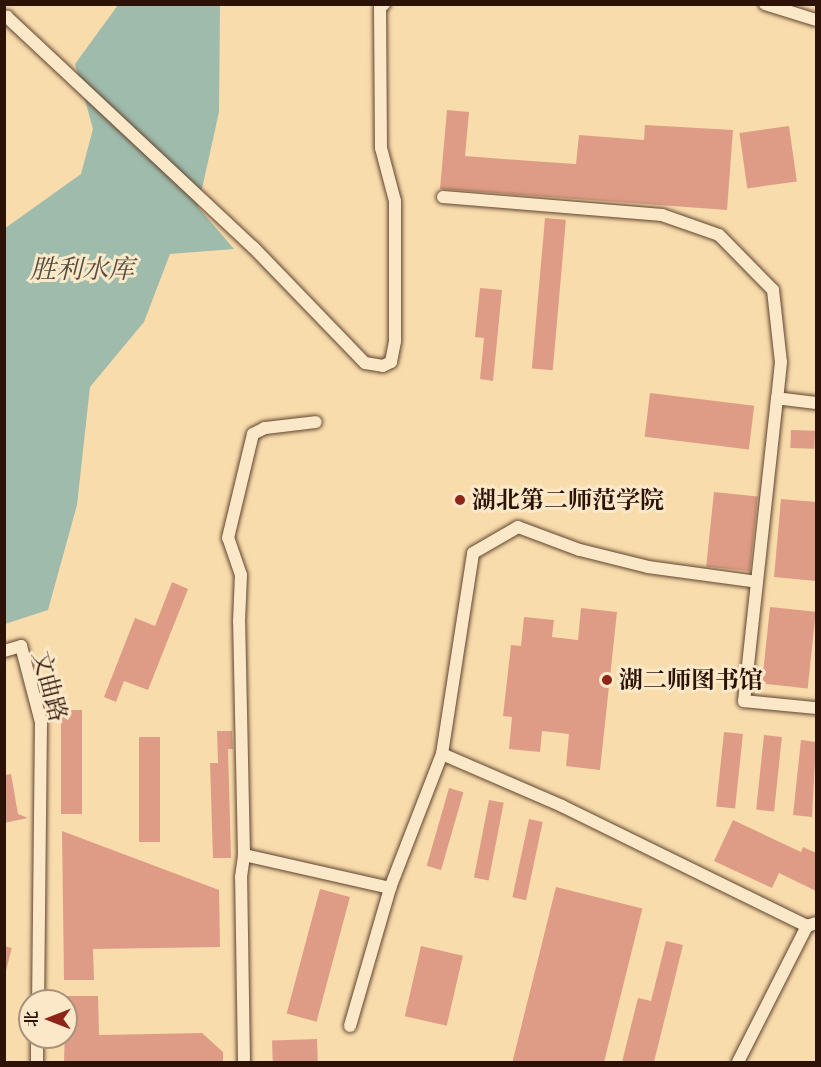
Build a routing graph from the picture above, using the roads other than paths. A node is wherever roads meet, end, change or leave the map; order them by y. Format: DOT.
graph roads {
  1 [pos="384,4"];
  2 [pos="765,4"];
  3 [pos="4,19"];
  4 [pos="816,20"];
  5 [pos="443,197"];
  6 [pos="777,398"];
  7 [pos="816,403"];
  8 [pos="316,422"];
  9 [pos="757,582"];
  10 [pos="4,651"];
  11 [pos="816,708"];
  12 [pos="442,754"];
  13 [pos="244,855"];
  14 [pos="390,888"];
  15 [pos="812,925"];
  16 [pos="38,989"];
  17 [pos="350,1026"];
  18 [pos="244,1062"];
  19 [pos="738,1062"];
  1 -- 3 [label="street"];
  2 -- 4 [label="street"];
  5 -- 6 [label="street"];
  6 -- 7 [label="street"];
  6 -- 9 [label="street"];
  8 -- 13 [label="street"];
  9 -- 11 [label="street"];
  9 -- 12 [label="street"];
  10 -- 16 [label="street, 文曲路"];
  12 -- 14 [label="street"];
  12 -- 15 [label="street"];
  13 -- 14 [label="street"];
  13 -- 18 [label="street"];
  14 -- 17 [label="street"];
  15 -- 19 [label="street"];
}
